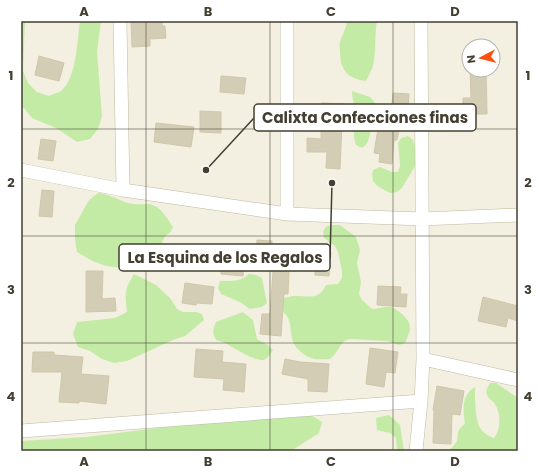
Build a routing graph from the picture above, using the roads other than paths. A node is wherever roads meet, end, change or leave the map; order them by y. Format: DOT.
graph roads {
  1 [pos="120,21"];
  2 [pos="287,21"];
  3 [pos="421,21"];
  4 [pos="21,170"];
  5 [pos="123,190"];
  6 [pos="287,214"];
  7 [pos="518,215"];
  8 [pos="422,219"];
  9 [pos="423,359"];
  10 [pos="518,380"];
  11 [pos="421,401"];
  12 [pos="21,431"];
  13 [pos="416,451"];
  1 -- 5 [label="street"];
  2 -- 6 [label="street"];
  3 -- 8 [label="street"];
  4 -- 5 [label="street"];
  5 -- 6 [label="street"];
  6 -- 8 [label="street"];
  7 -- 8 [label="street"];
  8 -- 9 [label="street"];
  9 -- 10 [label="street"];
  9 -- 11 [label="street"];
  11 -- 12 [label="street"];
  11 -- 13 [label="street"];
}
